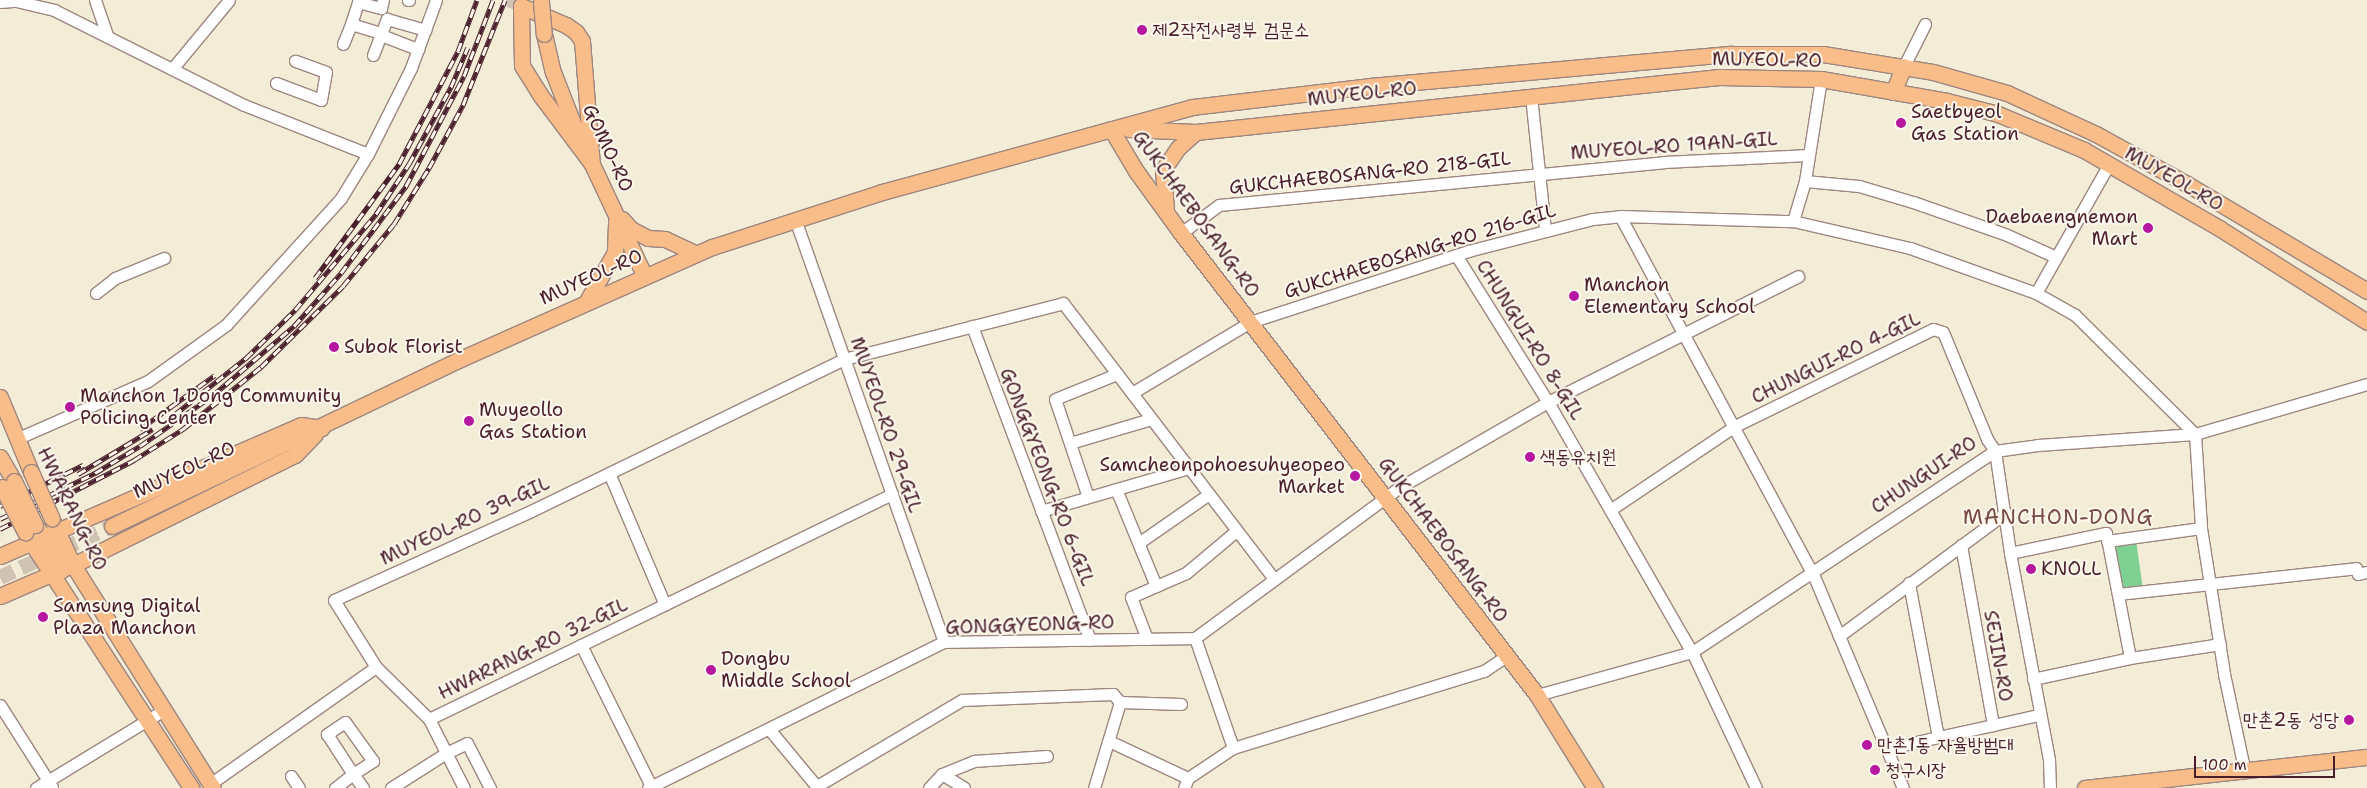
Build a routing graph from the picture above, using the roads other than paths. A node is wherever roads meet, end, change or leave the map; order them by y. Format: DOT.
graph roads {
  1 [pos="95,0"];
  2 [pos="229,0"];
  3 [pos="383,0"];
  4 [pos="436,0"];
  5 [pos="541,1"];
  6 [pos="0,2"];
  7 [pos="351,24"];
  8 [pos="1925,24"];
  9 [pos="425,30"];
  10 [pos="381,34"];
  11 [pos="108,37"];
  12 [pos="343,44"];
  13 [pos="418,49"];
  14 [pos="373,55"];
  15 [pos="295,61"];
  16 [pos="1904,66"];
  17 [pos="176,72"];
  18 [pos="1821,79"];
  19 [pos="276,82"];
  20 [pos="1893,92"];
  21 [pos="1531,96"];
  22 [pos="1111,129"];
  23 [pos="1196,132"];
  24 [pos="368,154"];
  25 [pos="1809,155"];
  26 [pos="592,164"];
  27 [pos="2109,164"];
  28 [pos="1540,173"];
  29 [pos="1805,181"];
  30 [pos="614,210"];
  31 [pos="1166,212"];
  32 [pos="1620,216"];
  33 [pos="795,219"];
  34 [pos="2245,219"];
  35 [pos="1793,221"];
  36 [pos="2211,223"];
  37 [pos="1545,229"];
  38 [pos="1181,233"];
  39 [pos="695,254"];
  40 [pos="1456,255"];
  41 [pos="2056,257"];
  42 [pos="164,258"];
  43 [pos="644,275"];
  44 [pos="1798,276"];
  45 [pos="2367,291"];
  46 [pos="2036,292"];
  47 [pos="96,293"];
  48 [pos="587,300"];
  49 [pos="1250,322"];
  50 [pos="2367,322"];
  51 [pos="972,326"];
  52 [pos="1684,331"];
  53 [pos="844,359"];
  54 [pos="1117,374"];
  55 [pos="2367,384"];
  56 [pos="1132,393"];
  57 [pos="0,397"];
  58 [pos="1548,402"];
  59 [pos="1151,419"];
  60 [pos="1735,426"];
  61 [pos="322,428"];
  62 [pos="2194,434"];
  63 [pos="16,439"];
  64 [pos="1070,443"];
  65 [pos="1995,451"];
  66 [pos="0,457"];
  67 [pos="1189,468"];
  68 [pos="609,473"];
  69 [pos="5,484"];
  70 [pos="1116,489"];
  71 [pos="892,494"];
  72 [pos="1209,494"];
  73 [pos="1088,497"];
  74 [pos="1384,498"];
  75 [pos="1610,510"];
  76 [pos="1041,511"];
  77 [pos="2005,513"];
  78 [pos="55,525"];
  79 [pos="112,526"];
  80 [pos="2201,528"];
  81 [pos="1236,531"];
  82 [pos="33,534"];
  83 [pos="2107,537"];
  84 [pos="1140,542"];
  85 [pos="1961,545"];
  86 [pos="2010,553"];
  87 [pos="0,556"];
  88 [pos="62,570"];
  89 [pos="2363,573"];
  90 [pos="1812,574"];
  91 [pos="1274,579"];
  92 [pos="1909,583"];
  93 [pos="2210,584"];
  94 [pos="1156,586"];
  95 [pos="2118,594"];
  96 [pos="0,596"];
  97 [pos="334,600"];
  98 [pos="665,604"];
  99 [pos="1839,636"];
  100 [pos="1195,638"];
  101 [pos="1147,639"];
  102 [pos="1090,640"];
  103 [pos="944,642"];
  104 [pos="2220,644"];
  105 [pos="581,645"];
  106 [pos="1692,652"];
  107 [pos="1506,656"];
  108 [pos="2130,658"];
  109 [pos="376,667"];
  110 [pos="2033,679"];
  111 [pos="1537,695"];
  112 [pos="1120,702"];
  113 [pos="1181,704"];
  114 [pos="0,705"];
  115 [pos="164,710"];
  116 [pos="2039,715"];
  117 [pos="429,719"];
  118 [pos="147,721"];
  119 [pos="1992,725"];
  120 [pos="769,729"];
  121 [pos="1938,737"];
  122 [pos="1109,741"];
  123 [pos="1233,748"];
  124 [pos="1886,749"];
  125 [pos="446,753"];
  126 [pos="1047,756"];
  127 [pos="2367,757"];
  128 [pos="2244,768"];
  129 [pos="354,774"];
  130 [pos="942,774"];
  131 [pos="292,776"];
  132 [pos="1186,783"];
  133 [pos="51,785"];
  134 [pos="212,786"];
  135 [pos="650,787"];
  136 [pos="817,787"];
  137 [pos="36,788"];
  138 [pos="192,788"];
  139 [pos="299,788"];
  140 [pos="335,788"];
  141 [pos="363,788"];
  142 [pos="392,788"];
  143 [pos="464,788"];
  144 [pos="490,788"];
  145 [pos="929,788"];
  146 [pos="964,788"];
  147 [pos="1094,788"];
  148 [pos="1595,788"];
  149 [pos="1756,788"];
  150 [pos="1903,788"];
  151 [pos="2050,788"];
  152 [pos="2085,788"];
  1 -- 11 [label="street"];
  2 -- 17 [label="street"];
  3 -- 7 [label="street"];
  4 -- 9 [label="street"];
  5 -- 26 [label="main road, GOMO-RO, bridge"];
  6 -- 11 [label="street"];
  7 -- 10 [label="street"];
  7 -- 12 [label="street"];
  8 -- 16 [label="street"];
  9 -- 10 [label="street"];
  9 -- 13 [label="street"];
  10 -- 13 [label="street"];
  10 -- 14 [label="street"];
  11 -- 17 [label="street"];
  13 -- 24 [label="street"];
  15 -- 19 [label="street"];
  16 -- 20 [label="main road"];
  16 -- 22 [label="main road, MUYEOL-RO"];
  16 -- 34 [label="main road, MUYEOL-RO"];
  17 -- 24 [label="street"];
  18 -- 20 [label="main road, MUYEOL-RO"];
  18 -- 21 [label="main road, MUYEOL-RO"];
  18 -- 25 [label="street"];
  20 -- 27 [label="main road, MUYEOL-RO"];
  21 -- 23 [label="main road, MUYEOL-RO"];
  21 -- 28 [label="street"];
  22 -- 23 [label="main road, MUYEOL-RO"];
  22 -- 31 [label="main road, GUKCHAEBOSANG-RO"];
  22 -- 33 [label="main road, MUYEOL-RO"];
  23 -- 31 [label="main road"];
  24 -- 63 [label="street"];
  25 -- 28 [label="street, MUYEOL-RO 19AN-GIL"];
  25 -- 29 [label="street"];
  26 -- 26 [label="main road"];
  26 -- 30 [label="main road, GOMO-RO"];
  27 -- 36 [label="main road, MUYEOL-RO"];
  27 -- 41 [label="street"];
  28 -- 37 [label="street"];
  28 -- 38 [label="street, GUKCHAEBOSANG-RO 218-GIL"];
  29 -- 35 [label="street"];
  29 -- 41 [label="street"];
  30 -- 39 [label="main road"];
  30 -- 43 [label="main road, GOMO-RO"];
  30 -- 48 [label="main road"];
  31 -- 38 [label="main road, GUKCHAEBOSANG-RO"];
  32 -- 35 [label="street, GUKCHAEBOSANG-RO 216-GIL"];
  32 -- 37 [label="street, GUKCHAEBOSANG-RO 216-GIL"];
  32 -- 52 [label="street"];
  33 -- 39 [label="main road, MUYEOL-RO"];
  33 -- 53 [label="street, MUYEOL-RO 29-GIL"];
  34 -- 36 [label="main road"];
  34 -- 45 [label="main road, MUYEOL-RO"];
  35 -- 46 [label="street, GUKCHAEBOSANG-RO 216-GIL"];
  36 -- 50 [label="main road, MUYEOL-RO"];
  37 -- 40 [label="street, GUKCHAEBOSANG-RO 216-GIL"];
  38 -- 49 [label="main road, GUKCHAEBOSANG-RO"];
  39 -- 43 [label="main road, MUYEOL-RO"];
  40 -- 49 [label="street, GUKCHAEBOSANG-RO 216-GIL"];
  40 -- 58 [label="street, CHUNGUI-RO 8-GIL"];
  41 -- 46 [label="street"];
  42 -- 47 [label="street"];
  43 -- 48 [label="main road, MUYEOL-RO"];
  44 -- 52 [label="street"];
  46 -- 62 [label="street, GUKCHAEBOSANG-RO 216-GIL"];
  48 -- 61 [label="main road, MUYEOL-RO"];
  49 -- 56 [label="street, GUKCHAEBOSANG-RO"];
  49 -- 74 [label="main road, GUKCHAEBOSANG-RO"];
  51 -- 53 [label="street, MUYEOL-RO 39-GIL"];
  51 -- 54 [label="street, MUYEOL-RO 39-GIL"];
  51 -- 76 [label="street, GONGGYEONG-RO 6-GIL"];
  52 -- 58 [label="street"];
  52 -- 60 [label="street"];
  53 -- 68 [label="street, MUYEOL-RO 39-GIL"];
  53 -- 71 [label="street, MUYEOL-RO 29-GIL"];
  54 -- 56 [label="street"];
  54 -- 64 [label="street"];
  55 -- 62 [label="street, CHUNGUI-RO"];
  56 -- 59 [label="street"];
  57 -- 63 [label="main road, HWARANG-RO"];
  58 -- 74 [label="street"];
  58 -- 75 [label="street, CHUNGUI-RO 8-GIL"];
  59 -- 64 [label="street"];
  59 -- 67 [label="street"];
  60 -- 65 [label="street, CHUNGUI-RO 4-GIL"];
  60 -- 75 [label="street, CHUNGUI-RO 4-GIL"];
  60 -- 90 [label="street"];
  61 -- 78 [label="main road"];
  61 -- 79 [label="main road, MUYEOL-RO"];
  61 -- 88 [label="main road"];
  62 -- 65 [label="street, CHUNGUI-RO"];
  62 -- 80 [label="street"];
  63 -- 78 [label="main road, HWARANG-RO, bridge"];
  64 -- 73 [label="street"];
  65 -- 77 [label="street, SEJIN-RO"];
  65 -- 90 [label="street, CHUNGUI-RO"];
  66 -- 69 [label="main road, HWARANG-RO"];
  67 -- 70 [label="street"];
  67 -- 72 [label="street"];
  68 -- 97 [label="street, MUYEOL-RO 39-GIL"];
  68 -- 98 [label="street"];
  69 -- 82 [label="main road, HWARANG-RO, bridge"];
  70 -- 73 [label="street"];
  70 -- 84 [label="street"];
  71 -- 98 [label="street, HWARANG-RO 32-GIL"];
  71 -- 103 [label="street, MUYEOL-RO 29-GIL"];
  72 -- 81 [label="street"];
  72 -- 84 [label="street"];
  73 -- 76 [label="street"];
  74 -- 91 [label="street"];
  74 -- 107 [label="main road, GUKCHAEBOSANG-RO"];
  75 -- 106 [label="street, CHUNGUI-RO 8-GIL"];
  76 -- 102 [label="street, GONGGYEONG-RO 6-GIL"];
  77 -- 85 [label="street"];
  77 -- 86 [label="street, SEJIN-RO"];
  78 -- 82 [label="main road"];
  78 -- 88 [label="main road, HWARANG-RO"];
  80 -- 83 [label="street"];
  80 -- 93 [label="street"];
  81 -- 91 [label="street"];
  81 -- 94 [label="street"];
  82 -- 87 [label="main road"];
  82 -- 88 [label="main road, HWARANG-RO"];
  83 -- 86 [label="street"];
  83 -- 95 [label="street"];
  84 -- 94 [label="street"];
  85 -- 92 [label="street"];
  85 -- 119 [label="street, SEJIN-RO"];
  86 -- 110 [label="street, SEJIN-RO"];
  88 -- 96 [label="main road"];
  88 -- 115 [label="main road, HWARANG-RO"];
  88 -- 118 [label="main road, HWARANG-RO"];
  89 -- 93 [label="street"];
  90 -- 99 [label="street"];
  90 -- 106 [label="street, CHUNGUI-RO"];
  91 -- 100 [label="street"];
  92 -- 99 [label="street"];
  92 -- 121 [label="street"];
  93 -- 95 [label="street"];
  93 -- 104 [label="street"];
  94 -- 101 [label="street, GONGGYEONG-RO"];
  95 -- 108 [label="street"];
  97 -- 109 [label="street, HWARANG-RO 32-GIL"];
  98 -- 105 [label="street, HWARANG-RO 32-GIL"];
  99 -- 124 [label="street"];
  100 -- 101 [label="street, GONGGYEONG-RO"];
  100 -- 123 [label="street"];
  101 -- 102 [label="street, GONGGYEONG-RO"];
  102 -- 103 [label="street, GONGGYEONG-RO"];
  103 -- 120 [label="street, GONGGYEONG-RO"];
  104 -- 108 [label="street"];
  104 -- 128 [label="street"];
  105 -- 117 [label="street, HWARANG-RO 32-GIL"];
  105 -- 135 [label="street"];
  106 -- 111 [label="street, CHUNGUI-RO"];
  106 -- 149 [label="street, CHUNGUI-RO 8-GIL"];
  107 -- 111 [label="main road, GUKCHAEBOSANG-RO"];
  107 -- 123 [label="street"];
  108 -- 110 [label="street"];
  109 -- 117 [label="street, HWARANG-RO 32-GIL"];
  109 -- 134 [label="street"];
  110 -- 116 [label="street, SEJIN-RO"];
  111 -- 148 [label="main road, GUKCHAEBOSANG-RO"];
  112 -- 113 [label="street"];
  112 -- 122 [label="street"];
  112 -- 136 [label="street"];
  114 -- 133 [label="street"];
  115 -- 118 [label="street"];
  115 -- 134 [label="main road, HWARANG-RO"];
  116 -- 119 [label="street, SEJIN-RO"];
  116 -- 151 [label="street, SEJIN-RO"];
  117 -- 125 [label="street"];
  118 -- 133 [label="street"];
  118 -- 138 [label="main road, HWARANG-RO"];
  119 -- 121 [label="street"];
  120 -- 135 [label="street, GONGGYEONG-RO"];
  120 -- 136 [label="street"];
  121 -- 124 [label="street"];
  122 -- 132 [label="street"];
  122 -- 147 [label="street"];
  123 -- 132 [label="street"];
  124 -- 150 [label="street"];
  125 -- 142 [label="street"];
  125 -- 143 [label="street"];
  125 -- 144 [label="street"];
  126 -- 130 [label="street"];
  127 -- 128 [label="main road"];
  128 -- 152 [label="main road"];
  129 -- 129 [label="street"];
  129 -- 140 [label="street"];
  129 -- 141 [label="street"];
  130 -- 145 [label="street"];
  130 -- 146 [label="street"];
  131 -- 139 [label="street"];
  133 -- 137 [label="street"];
}
